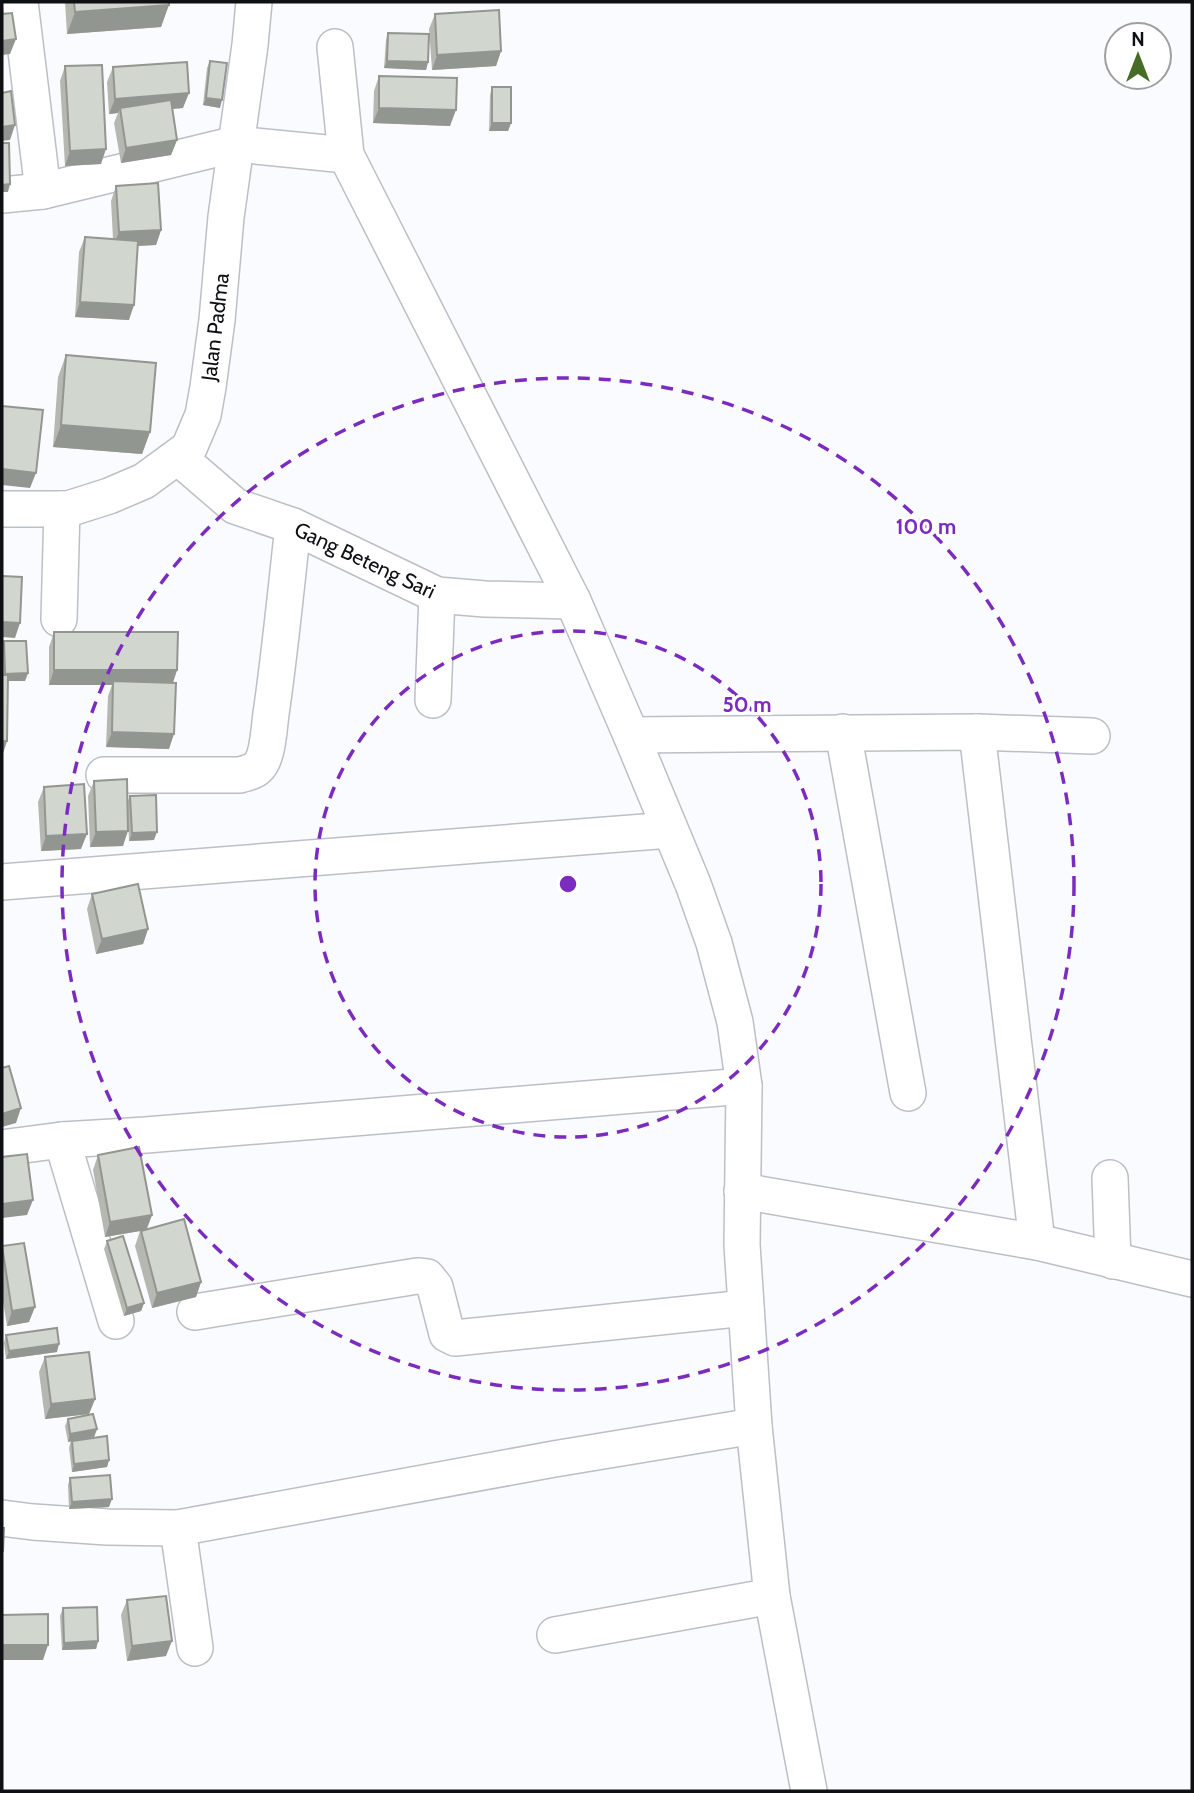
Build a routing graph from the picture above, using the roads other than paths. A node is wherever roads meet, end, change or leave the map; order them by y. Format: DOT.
graph roads {
  1 [pos="20,2"];
  2 [pos="254,2"];
  3 [pos="335,47"];
  4 [pos="236,144"];
  5 [pos="346,155"];
  6 [pos="43,191"];
  7 [pos="2,195"];
  8 [pos="178,457"];
  9 [pos="2,509"];
  10 [pos="62,509"];
  11 [pos="293,526"];
  12 [pos="437,595"];
  13 [pos="573,601"];
  14 [pos="59,619"];
  15 [pos="433,700"];
  16 [pos="843,732"];
  17 [pos="977,732"];
  18 [pos="631,735"];
  19 [pos="1092,736"];
  20 [pos="104,775"];
  21 [pos="670,830"];
  22 [pos="2,882"];
  23 [pos="744,1086"];
  24 [pos="908,1093"];
  25 [pos="62,1140"];
  26 [pos="2,1148"];
  27 [pos="1110,1178"];
  28 [pos="742,1191"];
  29 [pos="1037,1242"];
  30 [pos="1113,1261"];
  31 [pos="1192,1279"];
  32 [pos="746,1308"];
  33 [pos="195,1312"];
  34 [pos="116,1321"];
  35 [pos="754,1426"];
  36 [pos="2,1518"];
  37 [pos="178,1528"];
  38 [pos="772,1596"];
  39 [pos="555,1634"];
  40 [pos="195,1648"];
  41 [pos="809,1791"];
  1 -- 6 [label="street"];
  2 -- 4 [label="street, Jalan Padma"];
  3 -- 5 [label="street"];
  4 -- 5 [label="street"];
  4 -- 6 [label="street"];
  4 -- 8 [label="street, Jalan Padma"];
  5 -- 13 [label="street"];
  6 -- 7 [label="street"];
  8 -- 10 [label="street, Jalan Padma"];
  8 -- 11 [label="street, Gang Beteng Sari"];
  9 -- 10 [label="street, Jalan Padma"];
  10 -- 14 [label="street"];
  11 -- 12 [label="street, Gang Beteng Sari"];
  11 -- 20 [label="street"];
  12 -- 13 [label="street, Gang Beteng Sari"];
  12 -- 15 [label="street"];
  13 -- 18 [label="street"];
  16 -- 17 [label="street"];
  16 -- 18 [label="street"];
  16 -- 24 [label="street"];
  17 -- 19 [label="street"];
  17 -- 29 [label="street"];
  18 -- 21 [label="street"];
  21 -- 22 [label="street"];
  21 -- 23 [label="street"];
  23 -- 25 [label="street"];
  23 -- 28 [label="street"];
  25 -- 26 [label="street"];
  25 -- 34 [label="street"];
  27 -- 30 [label="street"];
  28 -- 29 [label="street"];
  28 -- 32 [label="street"];
  29 -- 30 [label="street"];
  30 -- 31 [label="street"];
  32 -- 33 [label="street"];
  32 -- 35 [label="street"];
  35 -- 37 [label="street"];
  35 -- 38 [label="street"];
  36 -- 37 [label="street"];
  37 -- 40 [label="street"];
  38 -- 39 [label="street"];
  38 -- 41 [label="street"];
}
